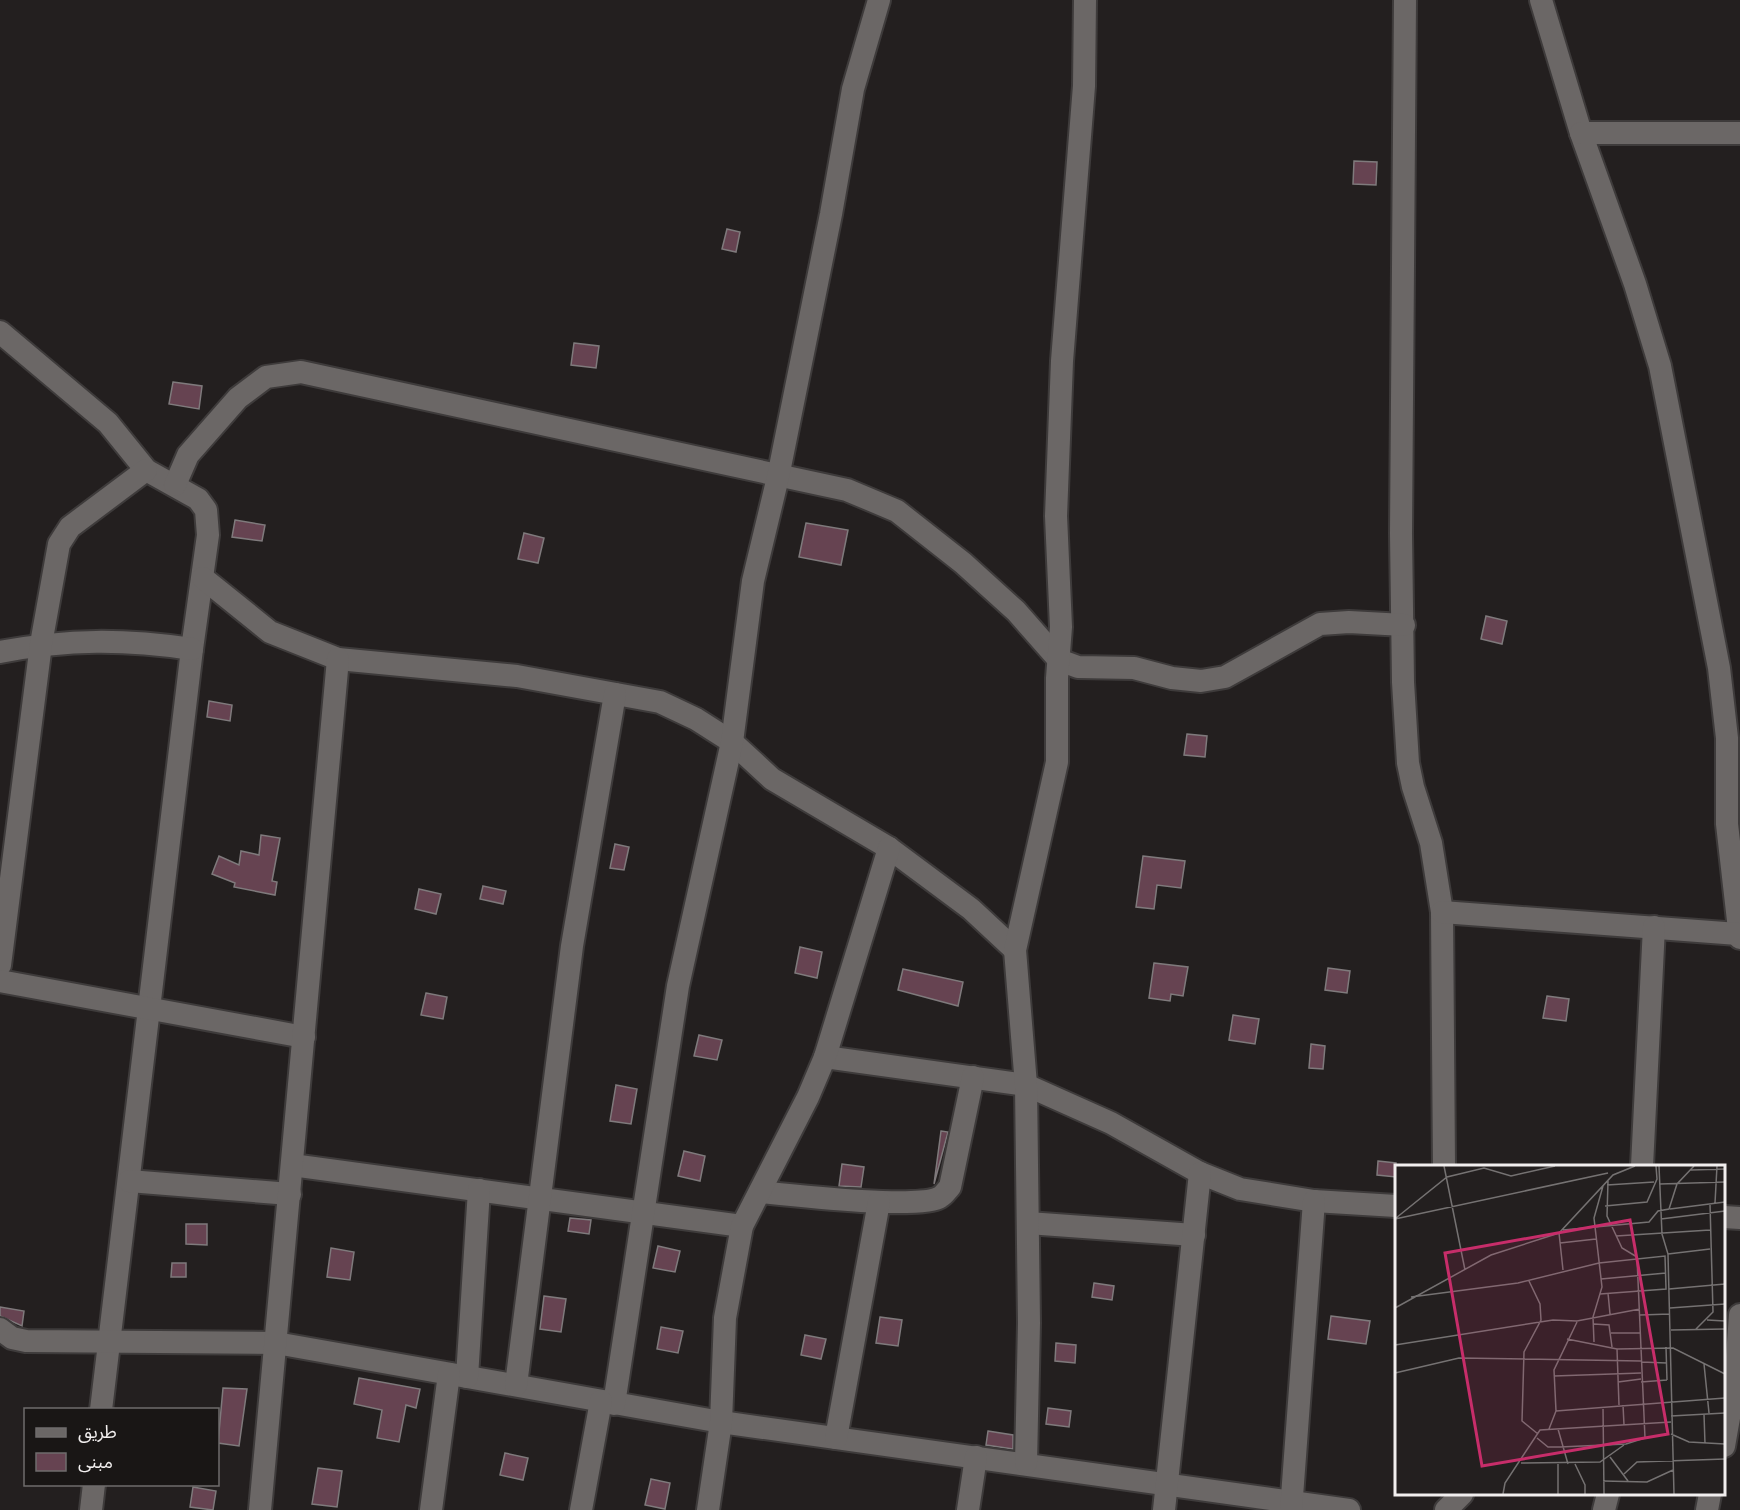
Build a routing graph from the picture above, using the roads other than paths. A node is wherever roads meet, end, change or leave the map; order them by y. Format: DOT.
graph roads {
  1 [pos="879,0"];
  2 [pos="1085,0"];
  3 [pos="1405,0"];
  4 [pos="1541,0"];
  5 [pos="1581,133"];
  6 [pos="1740,133"];
  7 [pos="0,332"];
  8 [pos="146,470"];
  9 [pos="778,477"];
  10 [pos="175,485"];
  11 [pos="203,578"];
  12 [pos="1404,625"];
  13 [pos="42,644"];
  14 [pos="192,649"];
  15 [pos="0,652"];
  16 [pos="338,659"];
  17 [pos="1059,660"];
  18 [pos="615,694"];
  19 [pos="732,742"];
  20 [pos="889,848"];
  21 [pos="1442,912"];
  22 [pos="1654,927"];
  23 [pos="1739,936"];
  24 [pos="1015,950"];
  25 [pos="0,965"];
  26 [pos="0,981"];
  27 [pos="149,1009"];
  28 [pos="304,1037"];
  29 [pos="825,1057"];
  30 [pos="973,1077"];
  31 [pos="1026,1085"];
  32 [pos="292,1165"];
  33 [pos="1444,1165"];
  34 [pos="1642,1165"];
  35 [pos="1200,1173"];
  36 [pos="129,1181"];
  37 [pos="479,1190"];
  38 [pos="760,1192"];
  39 [pos="290,1194"];
  40 [pos="541,1198"];
  41 [pos="1314,1201"];
  42 [pos="879,1202"];
  43 [pos="1395,1206"];
  44 [pos="643,1213"];
  45 [pos="1725,1217"];
  46 [pos="1740,1218"];
  47 [pos="1028,1223"];
  48 [pos="742,1226"];
  49 [pos="1194,1235"];
  50 [pos="1740,1315"];
  51 [pos="0,1329"];
  52 [pos="108,1340"];
  53 [pos="276,1343"];
  54 [pos="1734,1359"];
  55 [pos="458,1376"];
  56 [pos="516,1385"];
  57 [pos="608,1402"];
  58 [pos="101,1408"];
  59 [pos="721,1422"];
  60 [pos="836,1438"];
  61 [pos="1725,1442"];
  62 [pos="976,1457"];
  63 [pos="1026,1464"];
  64 [pos="1167,1483"];
  65 [pos="94,1486"];
  66 [pos="1436,1495"];
  67 [pos="1461,1495"];
  68 [pos="1608,1495"];
  69 [pos="1710,1495"];
  70 [pos="1292,1507"];
  71 [pos="91,1510"];
  72 [pos="260,1510"];
  73 [pos="431,1510"];
  74 [pos="580,1510"];
  75 [pos="708,1510"];
  76 [pos="968,1510"];
  77 [pos="1164,1510"];
  78 [pos="1349,1510"];
  79 [pos="1435,1510"];
  80 [pos="1446,1510"];
  81 [pos="1604,1510"];
  82 [pos="1707,1510"];
  1 -- 9 [label="street"];
  2 -- 17 [label="street"];
  3 -- 12 [label="street"];
  4 -- 5 [label="street"];
  5 -- 6 [label="street"];
  5 -- 23 [label="street"];
  7 -- 8 [label="street"];
  8 -- 10 [label="street"];
  8 -- 13 [label="street"];
  9 -- 10 [label="street"];
  9 -- 17 [label="street"];
  9 -- 19 [label="street"];
  10 -- 11 [label="street"];
  11 -- 14 [label="street"];
  11 -- 16 [label="street"];
  12 -- 17 [label="street"];
  12 -- 21 [label="street"];
  13 -- 14 [label="street"];
  13 -- 15 [label="street"];
  13 -- 25 [label="street"];
  14 -- 27 [label="street"];
  16 -- 18 [label="street"];
  16 -- 28 [label="street"];
  17 -- 24 [label="street"];
  18 -- 19 [label="street"];
  18 -- 40 [label="street"];
  19 -- 20 [label="street"];
  19 -- 44 [label="street"];
  20 -- 24 [label="street"];
  20 -- 29 [label="street"];
  21 -- 22 [label="street"];
  21 -- 33 [label="street"];
  22 -- 23 [label="street"];
  22 -- 34 [label="street"];
  24 -- 31 [label="street"];
  26 -- 27 [label="street"];
  27 -- 28 [label="street"];
  27 -- 36 [label="street"];
  28 -- 32 [label="street"];
  29 -- 30 [label="street"];
  29 -- 38 [label="street"];
  30 -- 31 [label="street"];
  30 -- 42 [label="street"];
  31 -- 35 [label="street"];
  31 -- 47 [label="street"];
  32 -- 37 [label="street"];
  32 -- 39 [label="street"];
  35 -- 41 [label="street"];
  35 -- 49 [label="street"];
  36 -- 39 [label="street"];
  36 -- 52 [label="street"];
  37 -- 40 [label="street"];
  37 -- 55 [label="street"];
  38 -- 42 [label="street"];
  38 -- 48 [label="street"];
  39 -- 53 [label="street"];
  40 -- 44 [label="street"];
  40 -- 56 [label="street"];
  41 -- 43 [label="street"];
  41 -- 70 [label="street"];
  42 -- 60 [label="street"];
  44 -- 48 [label="street"];
  44 -- 57 [label="street"];
  45 -- 46 [label="street"];
  47 -- 49 [label="street"];
  47 -- 63 [label="street"];
  48 -- 59 [label="street"];
  49 -- 64 [label="street"];
  50 -- 54 [label="street"];
  51 -- 52 [label="street"];
  52 -- 53 [label="street"];
  52 -- 58 [label="street"];
  53 -- 55 [label="street"];
  53 -- 72 [label="street"];
  54 -- 61 [label="street"];
  55 -- 56 [label="street"];
  55 -- 73 [label="street"];
  56 -- 57 [label="street"];
  57 -- 59 [label="street"];
  57 -- 74 [label="street"];
  59 -- 60 [label="street"];
  59 -- 75 [label="street"];
  60 -- 62 [label="street"];
  62 -- 63 [label="street"];
  62 -- 76 [label="street"];
  63 -- 64 [label="street"];
  64 -- 70 [label="street"];
  64 -- 77 [label="street"];
  65 -- 71 [label="street"];
  66 -- 79 [label="street"];
  67 -- 80 [label="street"];
  68 -- 81 [label="street"];
  69 -- 82 [label="street"];
  70 -- 78 [label="street"];
}
